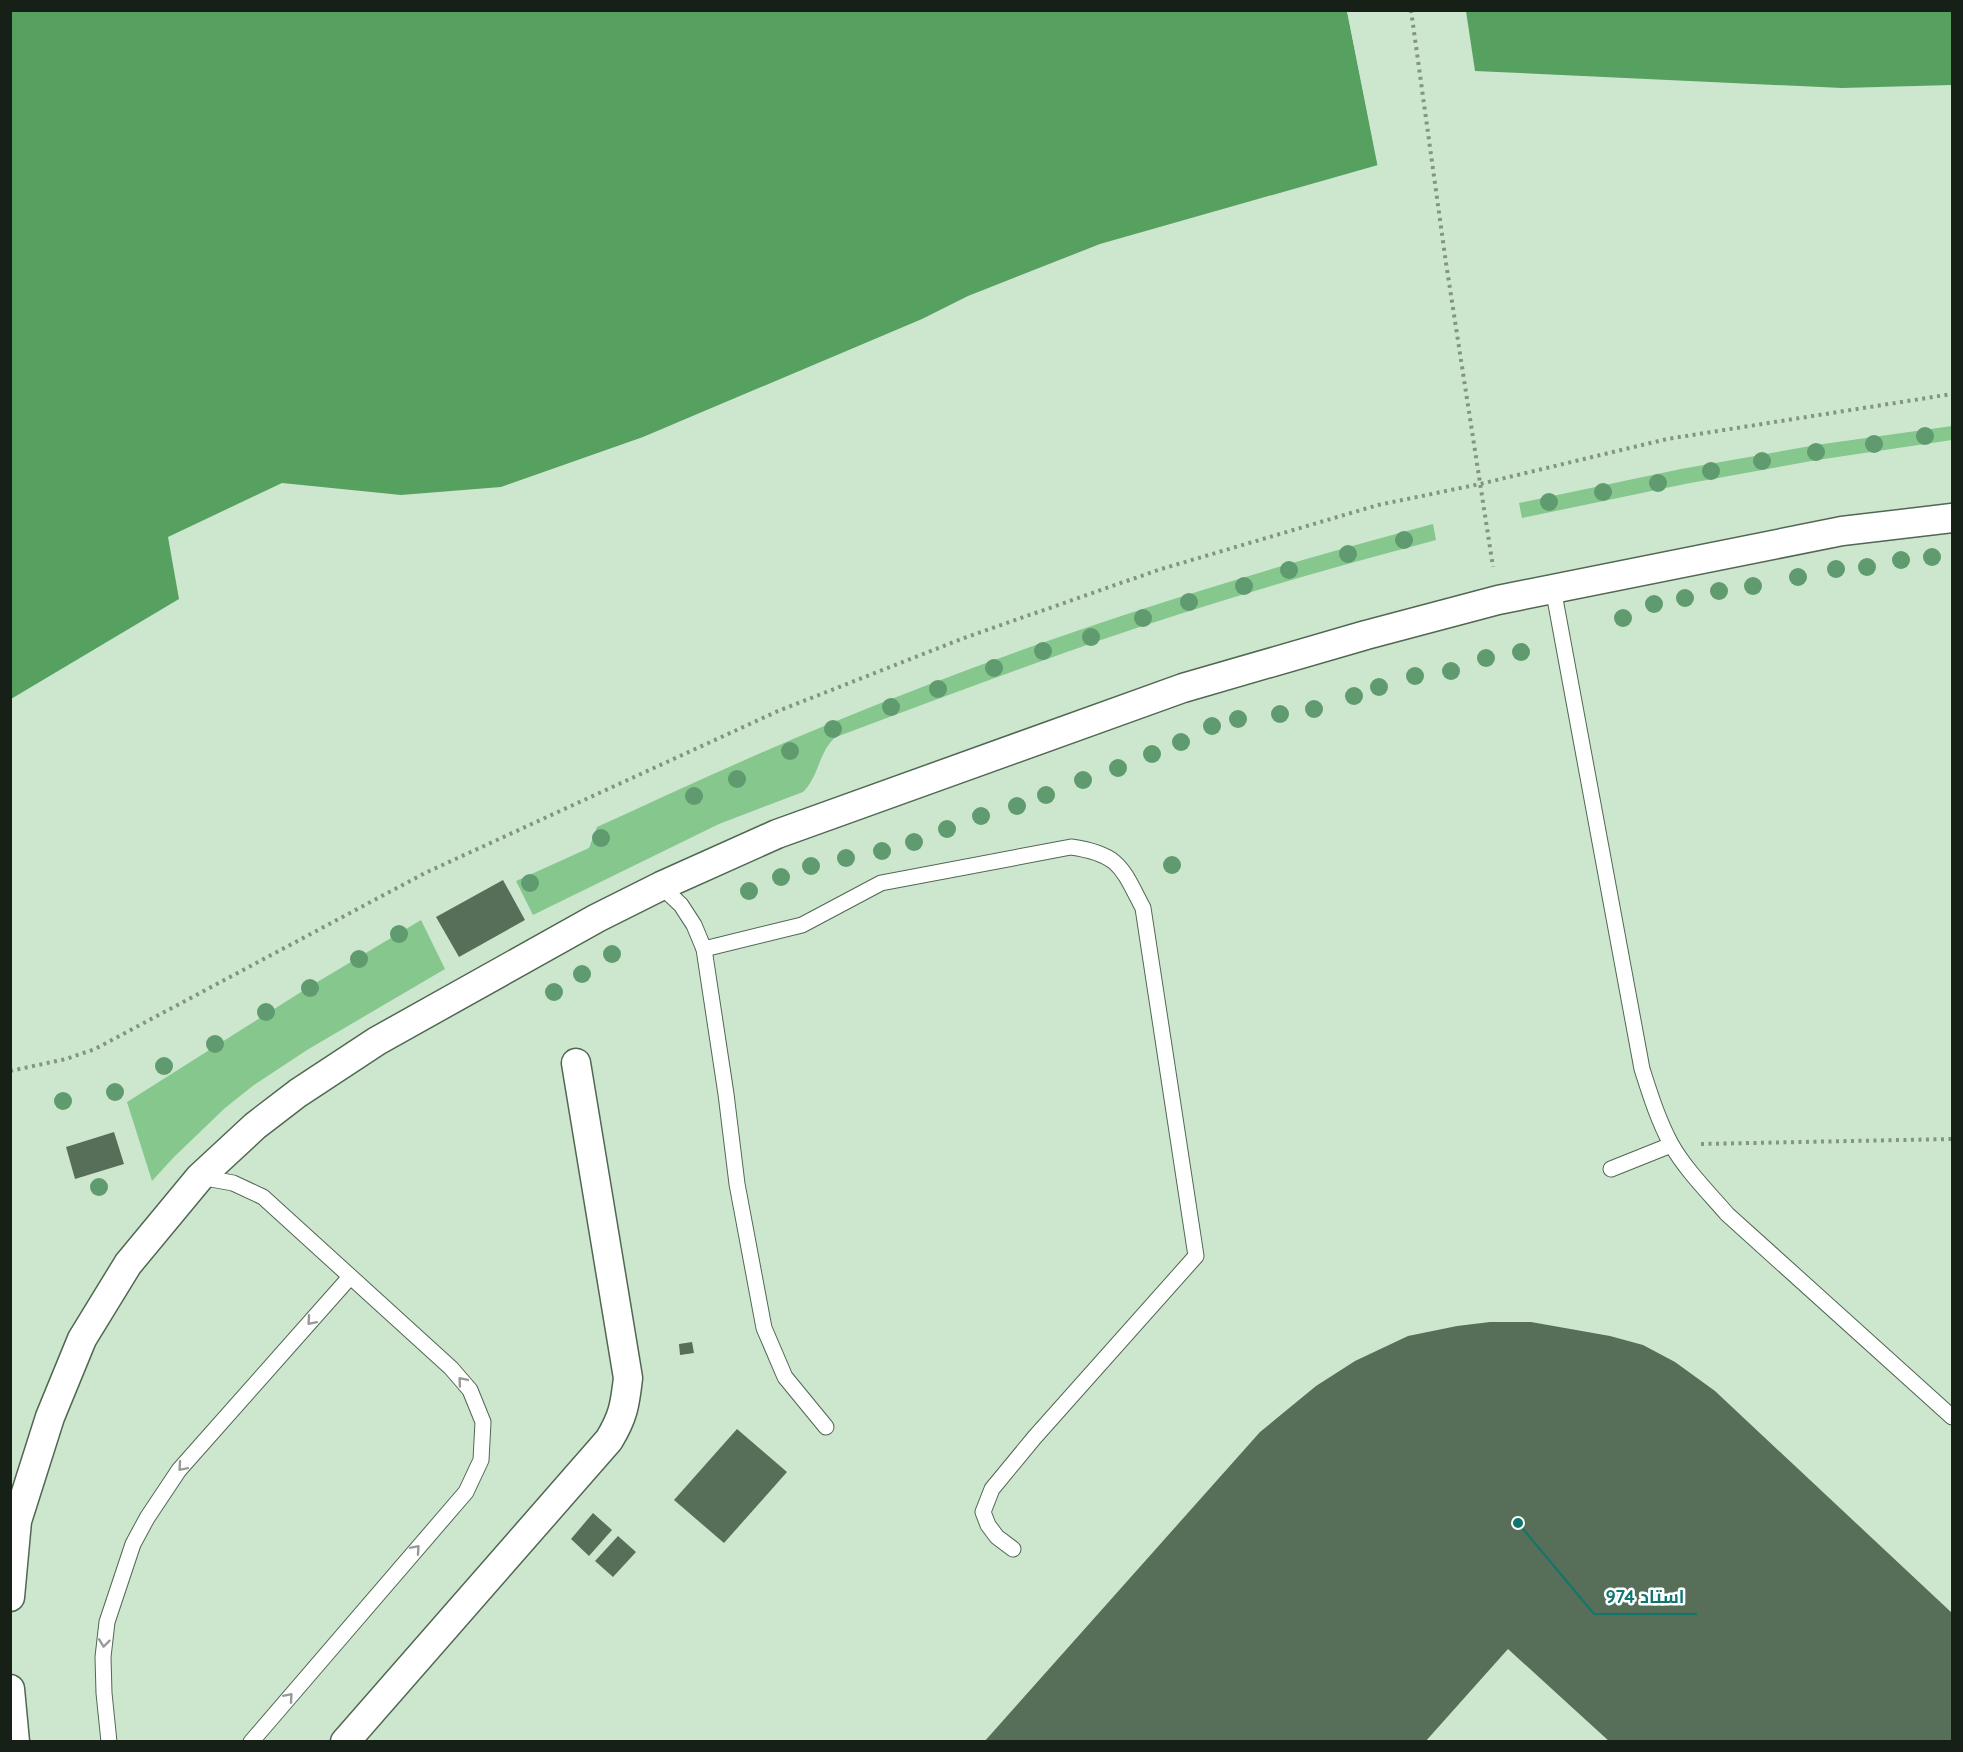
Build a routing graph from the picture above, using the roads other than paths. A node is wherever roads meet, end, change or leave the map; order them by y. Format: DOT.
graph roads {
  1 [pos="1953,518"];
  2 [pos="1553,588"];
  3 [pos="661,886"];
  4 [pos="704,949"];
  5 [pos="576,1063"];
  6 [pos="1671,1145"];
  7 [pos="1611,1169"];
  8 [pos="200,1177"];
  9 [pos="350,1277"];
  10 [pos="1953,1417"];
  11 [pos="826,1427"];
  12 [pos="1013,1549"];
  13 [pos="10,1597"];
  14 [pos="10,1689"];
  15 [pos="15,1742"];
  16 [pos="109,1742"];
  17 [pos="251,1742"];
  18 [pos="345,1742"];
  1 -- 2 [label="street"];
  2 -- 3 [label="street"];
  2 -- 6 [label="lane"];
  3 -- 4 [label="lane"];
  3 -- 8 [label="street"];
  4 -- 11 [label="lane"];
  4 -- 12 [label="lane"];
  5 -- 18 [label="street"];
  6 -- 7 [label="lane"];
  6 -- 10 [label="lane"];
  8 -- 9 [label="lane"];
  8 -- 13 [label="street"];
  9 -- 16 [label="lane, one-way"];
  17 -- 9 [label="lane, one-way"];
  14 -- 15 [label="street"];
}
